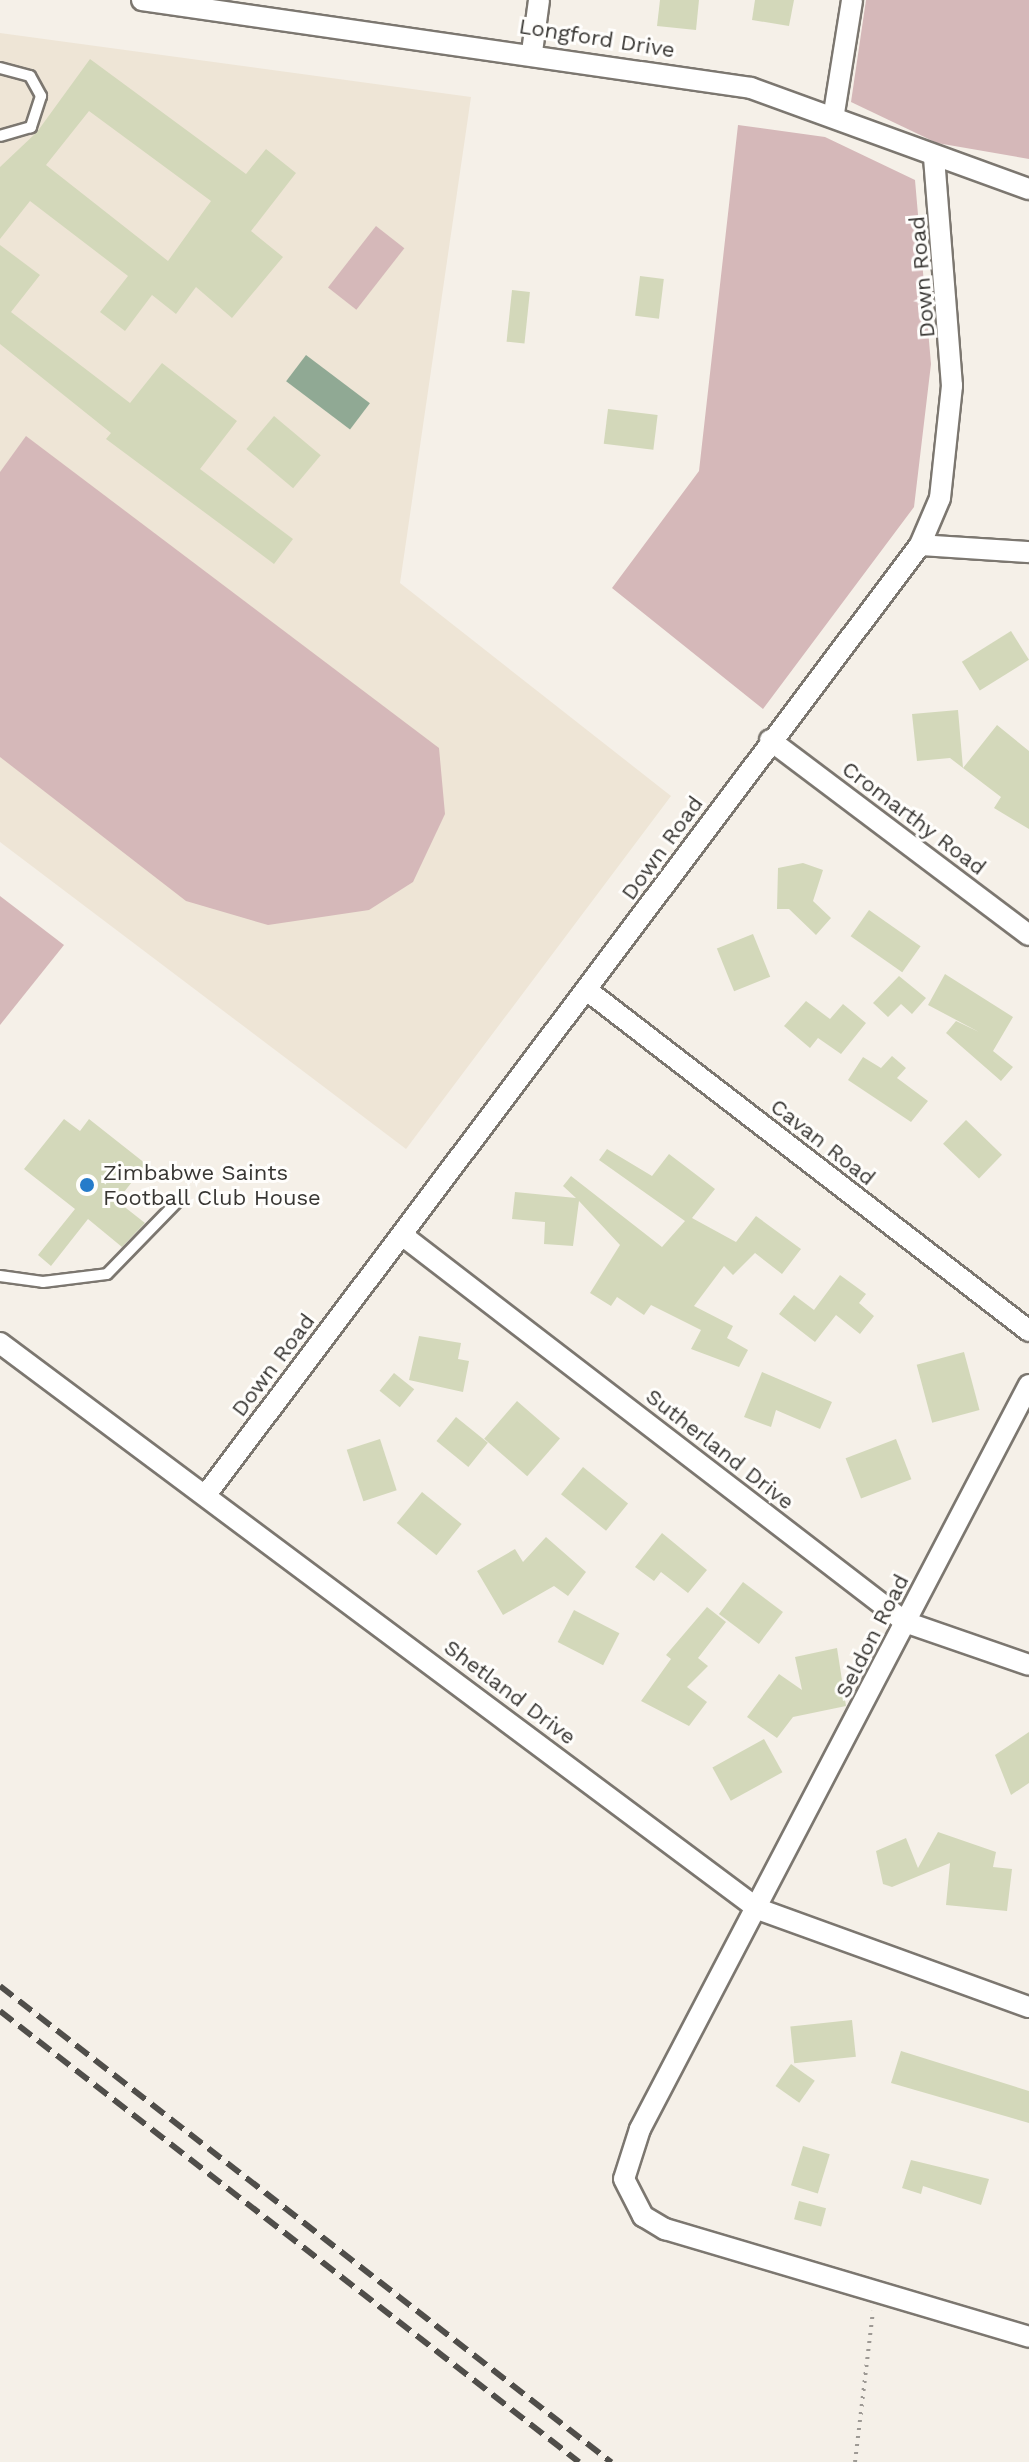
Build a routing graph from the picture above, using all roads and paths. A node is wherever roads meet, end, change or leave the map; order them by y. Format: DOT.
graph roads {
  1 [pos="142,0"];
  2 [pos="539,0"];
  3 [pos="852,0"];
  4 [pos="228,5"];
  5 [pos="532,52"];
  6 [pos="0,68"];
  7 [pos="834,113"];
  8 [pos="0,136"];
  9 [pos="934,159"];
  10 [pos="1029,189"];
  11 [pos="920,545"];
  12 [pos="1029,552"];
  13 [pos="770,740"];
  14 [pos="1029,935"];
  15 [pos="588,991"];
  16 [pos="176,1203"];
  17 [pos="402,1235"];
  18 [pos="0,1276"];
  19 [pos="1029,1331"];
  20 [pos="0,1343"];
  21 [pos="1029,1385"];
  22 [pos="208,1492"];
  23 [pos="905,1622"];
  24 [pos="1029,1665"];
  25 [pos="758,1909"];
  26 [pos="1029,2007"];
  27 [pos="875,2293"];
  28 [pos="1029,2337"];
  29 [pos="855,2462"];
  1 -- 4 [label="street, Longford Drive"];
  2 -- 5 [label="street"];
  3 -- 7 [label="street"];
  4 -- 5 [label="street, Longford Drive"];
  5 -- 7 [label="street, Longford Drive"];
  6 -- 8 [label="lane"];
  7 -- 9 [label="street, Longford Drive"];
  9 -- 10 [label="street, Longford Drive"];
  9 -- 11 [label="street, Down Road"];
  11 -- 12 [label="street"];
  11 -- 13 [label="street, Down Road"];
  13 -- 14 [label="street, Cromarthy Road"];
  13 -- 15 [label="street, Down Road"];
  15 -- 17 [label="street, Down Road"];
  15 -- 19 [label="street, Cavan Road"];
  16 -- 18 [label="lane"];
  17 -- 22 [label="street, Down Road"];
  17 -- 23 [label="street, Sutherland Drive"];
  20 -- 22 [label="street, Shetland Drive"];
  21 -- 23 [label="street, Seldon Road"];
  22 -- 25 [label="street, Shetland Drive"];
  23 -- 24 [label="street, Sutherland Drive"];
  23 -- 25 [label="street, Seldon Road"];
  25 -- 26 [label="street, Shetland Drive"];
  25 -- 27 [label="street, Seldon Road"];
  27 -- 28 [label="street, Seldon Road"];
  27 -- 29 [label="path"];
}
